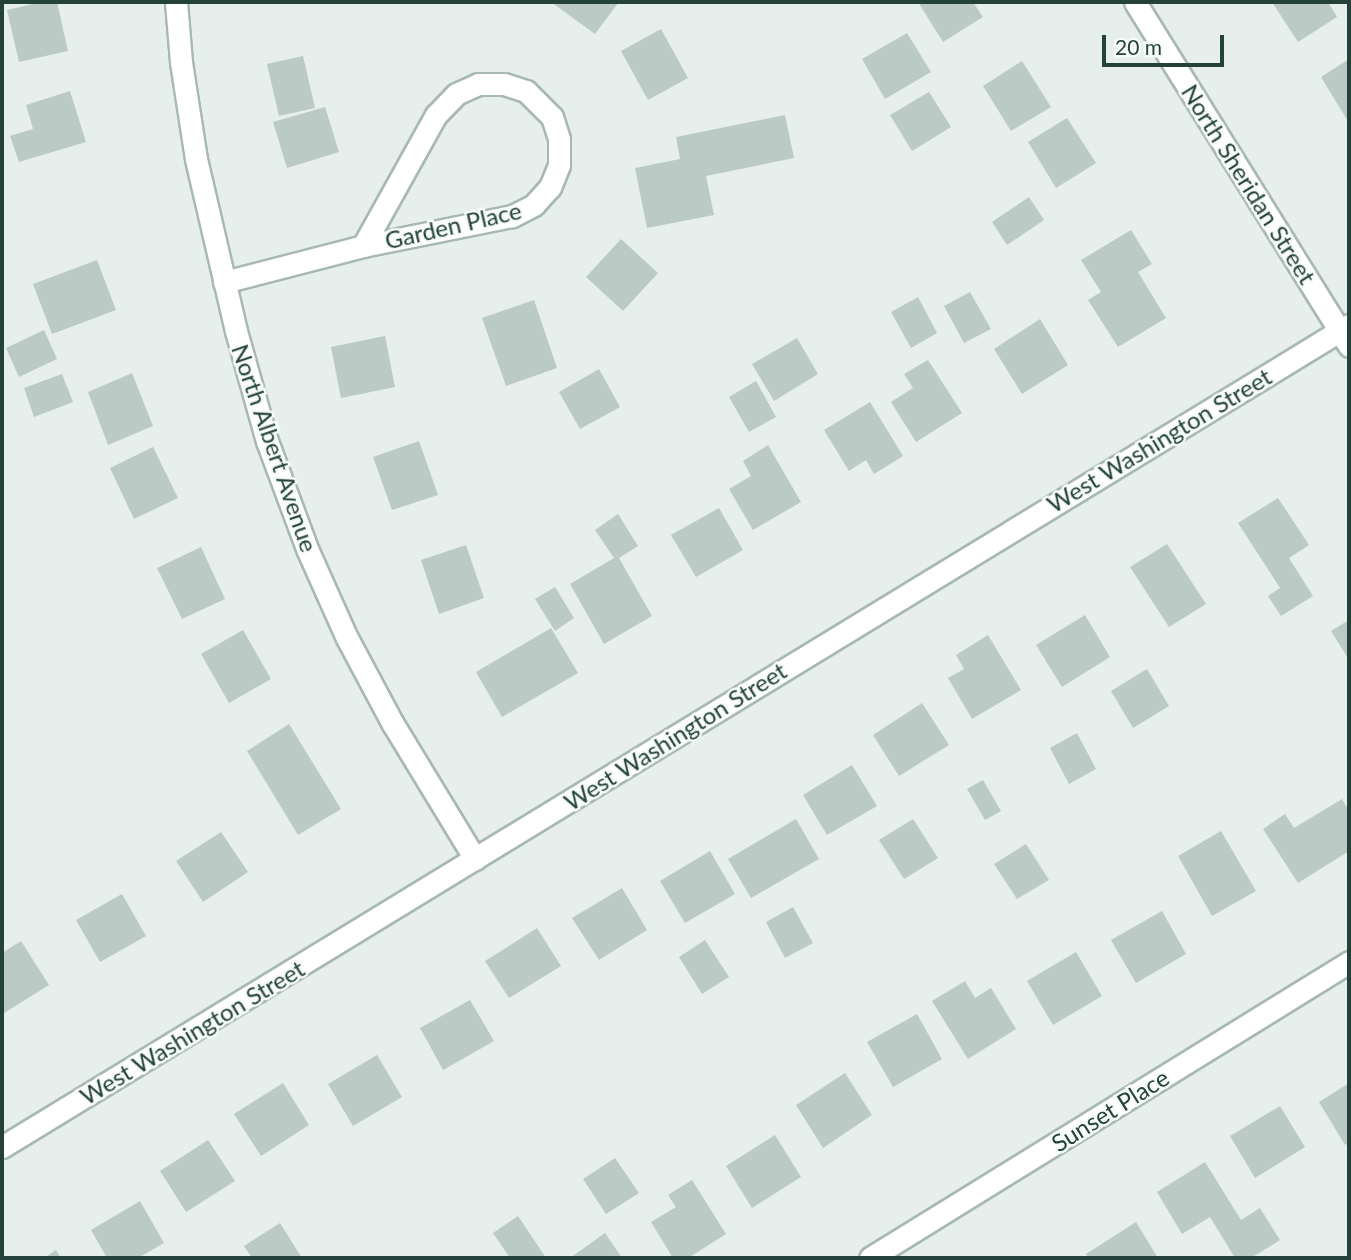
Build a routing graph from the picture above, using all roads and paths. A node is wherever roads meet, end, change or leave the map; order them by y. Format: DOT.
graph roads {
  1 [pos="176,2"];
  2 [pos="1135,2"];
  3 [pos="363,246"];
  4 [pos="224,282"];
  5 [pos="1346,334"];
  6 [pos="475,859"];
  7 [pos="1349,962"];
  8 [pos="2,1147"];
  9 [pos="870,1258"];
  1 -- 4 [label="street, North Albert Avenue"];
  2 -- 5 [label="street, North Sheridan Street"];
  3 -- 3 [label="street, Garden Place"];
  3 -- 4 [label="street, Garden Place"];
  4 -- 6 [label="street, North Albert Avenue"];
  5 -- 6 [label="street, West Washington Street"];
  6 -- 8 [label="street, West Washington Street"];
  7 -- 9 [label="street, Sunset Place"];
}
